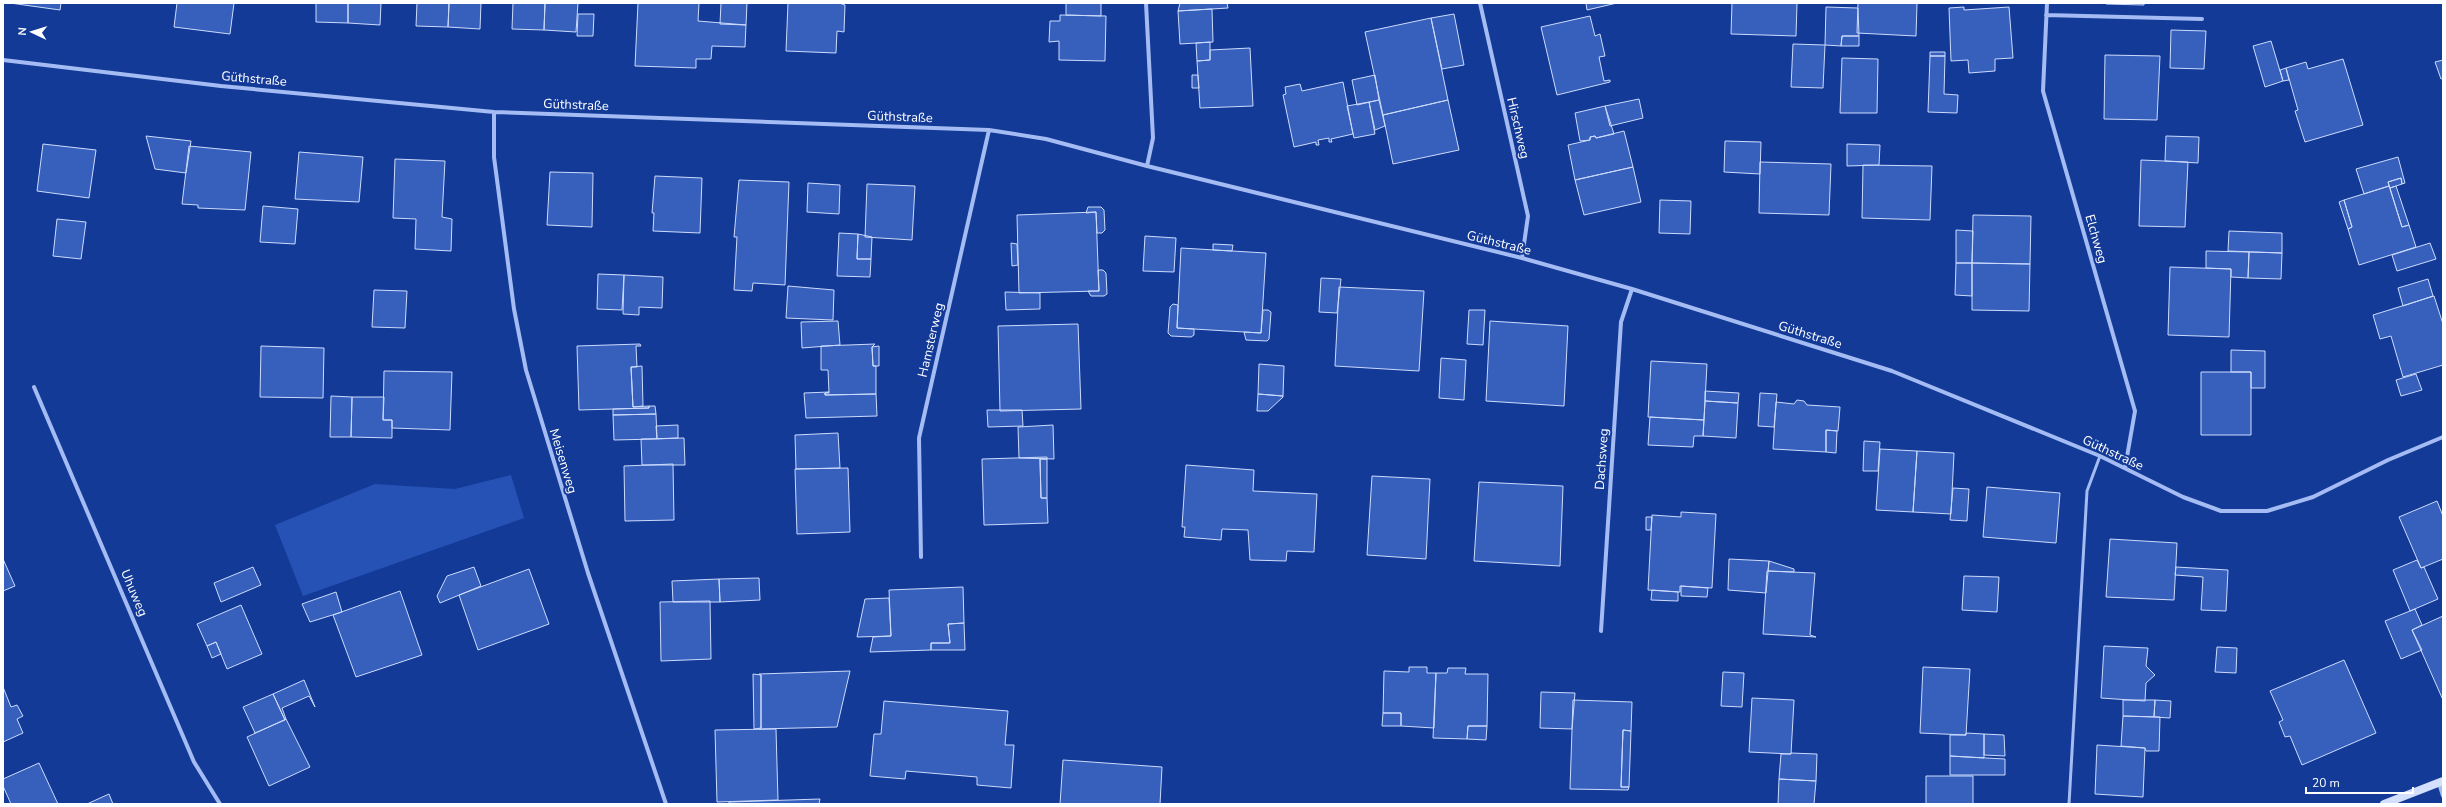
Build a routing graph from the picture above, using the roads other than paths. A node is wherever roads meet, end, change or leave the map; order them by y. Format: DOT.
graph roads {
  1 [pos="1146,3"];
  2 [pos="1480,3"];
  3 [pos="2047,3"];
  4 [pos="2046,15"];
  5 [pos="2202,19"];
  6 [pos="3,60"];
  7 [pos="494,112"];
  8 [pos="989,130"];
  9 [pos="1147,166"];
  10 [pos="1522,258"];
  11 [pos="1632,290"];
  12 [pos="34,387"];
  13 [pos="2443,437"];
  14 [pos="2100,456"];
  15 [pos="2125,468"];
  16 [pos="921,557"];
  17 [pos="1601,631"];
  18 [pos="2441,782"];
  19 [pos="2443,796"];
  20 [pos="220,804"];
  21 [pos="666,804"];
  22 [pos="2069,804"];
  23 [pos="2384,804"];
  1 -- 9 [label="street"];
  2 -- 10 [label="street, Hirschweg"];
  3 -- 4 [label="street, Elchweg"];
  4 -- 5 [label="street"];
  4 -- 15 [label="street, Elchweg"];
  6 -- 7 [label="street, Güthstraße"];
  7 -- 8 [label="street, Güthstraße"];
  7 -- 21 [label="street, Meisenweg"];
  8 -- 9 [label="street, Güthstraße"];
  8 -- 16 [label="street, Hamsterweg"];
  9 -- 10 [label="street, Güthstraße"];
  10 -- 11 [label="street, Güthstraße"];
  11 -- 14 [label="street, Güthstraße"];
  11 -- 17 [label="street, Dachsweg"];
  12 -- 20 [label="street, Uhuweg"];
  13 -- 15 [label="street, Güthstraße"];
  14 -- 15 [label="street, Güthstraße"];
  14 -- 22 [label="lane"];
  18 -- 19 [label="street"];
  18 -- 23 [label="street"];
}
